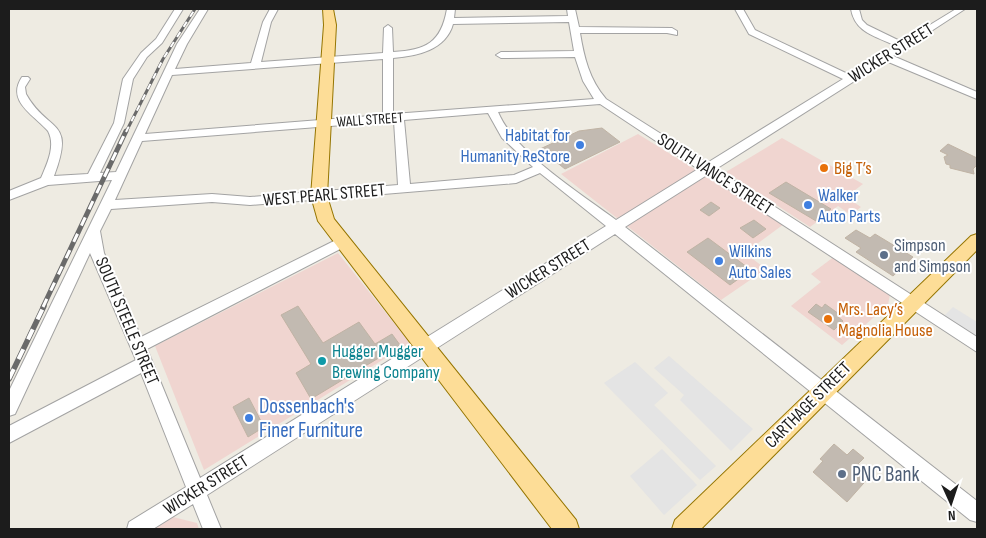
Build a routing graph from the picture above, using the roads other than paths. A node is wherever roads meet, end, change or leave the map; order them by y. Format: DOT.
graph roads {
  1 [pos="179,9"];
  2 [pos="204,9"];
  3 [pos="274,9"];
  4 [pos="328,9"];
  5 [pos="451,9"];
  6 [pos="739,9"];
  7 [pos="855,9"];
  8 [pos="961,9"];
  9 [pos="573,19"];
  10 [pos="450,21"];
  11 [pos="388,28"];
  12 [pos="674,33"];
  13 [pos="904,46"];
  14 [pos="581,54"];
  15 [pos="501,55"];
  16 [pos="388,56"];
  17 [pos="886,57"];
  18 [pos="328,61"];
  19 [pos="255,66"];
  20 [pos="169,72"];
  21 [pos="25,78"];
  22 [pos="851,79"];
  23 [pos="977,96"];
  24 [pos="602,101"];
  25 [pos="492,111"];
  26 [pos="393,118"];
  27 [pos="323,124"];
  28 [pos="137,138"];
  29 [pos="541,168"];
  30 [pos="708,169"];
  31 [pos="118,176"];
  32 [pos="92,178"];
  33 [pos="46,181"];
  34 [pos="404,188"];
  35 [pos="9,196"];
  36 [pos="319,196"];
  37 [pos="105,205"];
  38 [pos="616,226"];
  39 [pos="94,231"];
  40 [pos="977,240"];
  41 [pos="341,243"];
  42 [pos="912,302"];
  43 [pos="977,344"];
  44 [pos="137,347"];
  45 [pos="424,348"];
  46 [pos="145,363"];
  47 [pos="823,390"];
  48 [pos="9,408"];
  49 [pos="9,434"];
  50 [pos="197,491"];
  51 [pos="977,513"];
  52 [pos="136,529"];
  53 [pos="212,529"];
  54 [pos="567,529"];
  55 [pos="684,529"];
  1 -- 32 [label="street"];
  2 -- 20 [label="street"];
  3 -- 19 [label="street"];
  4 -- 18 [label="main road"];
  5 -- 10 [label="street"];
  6 -- 22 [label="street"];
  7 -- 13 [label="street"];
  8 -- 13 [label="street, WICKER STREET"];
  9 -- 10 [label="street"];
  9 -- 12 [label="street"];
  9 -- 14 [label="street, SOUTH VANCE STREET"];
  10 -- 16 [label="street"];
  11 -- 16 [label="street"];
  13 -- 17 [label="street, WICKER STREET"];
  14 -- 15 [label="street"];
  14 -- 24 [label="street, SOUTH VANCE STREET"];
  16 -- 18 [label="street"];
  16 -- 26 [label="street"];
  17 -- 22 [label="street, WICKER STREET"];
  17 -- 23 [label="street"];
  18 -- 19 [label="street"];
  18 -- 27 [label="main road"];
  19 -- 20 [label="street"];
  20 -- 28 [label="street"];
  21 -- 33 [label="street"];
  22 -- 30 [label="street, WICKER STREET"];
  24 -- 25 [label="street, WALL STREET"];
  24 -- 30 [label="street, SOUTH VANCE STREET"];
  25 -- 26 [label="street, WALL STREET"];
  25 -- 29 [label="street"];
  26 -- 27 [label="street, WALL STREET"];
  26 -- 34 [label="street"];
  27 -- 28 [label="street, WALL STREET"];
  27 -- 36 [label="main road"];
  28 -- 31 [label="street"];
  29 -- 34 [label="street, WEST PEARL STREET"];
  29 -- 38 [label="street"];
  30 -- 38 [label="street, WICKER STREET"];
  30 -- 42 [label="street, SOUTH VANCE STREET"];
  31 -- 32 [label="street"];
  31 -- 37 [label="street"];
  32 -- 33 [label="street"];
  33 -- 35 [label="street"];
  34 -- 36 [label="street, WEST PEARL STREET"];
  36 -- 37 [label="street, WEST PEARL STREET"];
  36 -- 41 [label="main road"];
  37 -- 39 [label="street"];
  38 -- 45 [label="street, WICKER STREET"];
  38 -- 47 [label="street"];
  39 -- 44 [label="street, SOUTH STEELE STREET"];
  39 -- 48 [label="street"];
  40 -- 42 [label="main road, CARTHAGE STREET"];
  41 -- 44 [label="street"];
  41 -- 45 [label="main road"];
  42 -- 43 [label="street, SOUTH VANCE STREET"];
  42 -- 47 [label="main road, CARTHAGE STREET"];
  44 -- 46 [label="street, SOUTH STEELE STREET"];
  45 -- 50 [label="street, WICKER STREET"];
  45 -- 54 [label="main road"];
  46 -- 49 [label="street"];
  46 -- 50 [label="street, SOUTH STEELE STREET"];
  47 -- 51 [label="street"];
  47 -- 55 [label="main road, CARTHAGE STREET"];
  50 -- 52 [label="street, WICKER STREET"];
  50 -- 53 [label="street, SOUTH STEELE STREET"];
}
